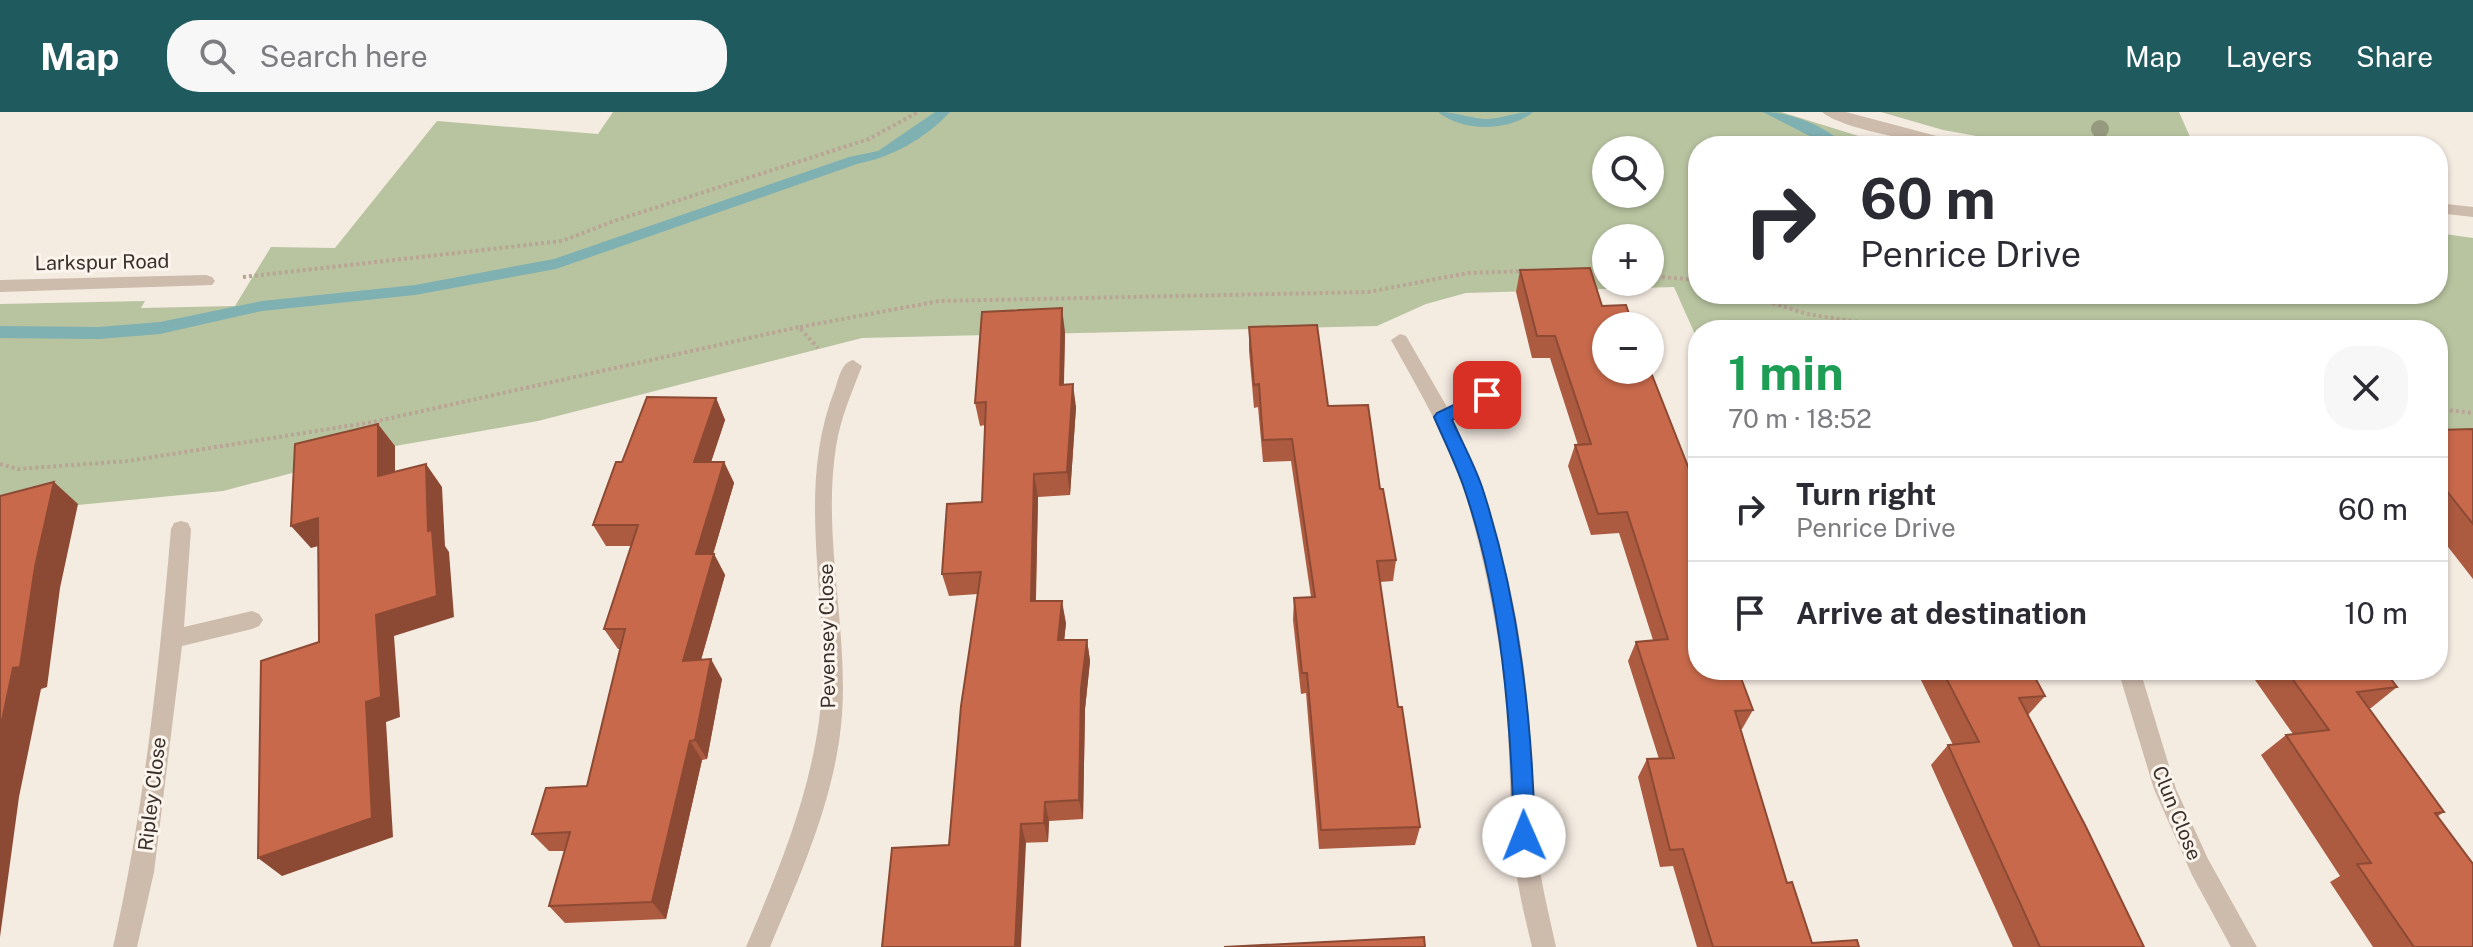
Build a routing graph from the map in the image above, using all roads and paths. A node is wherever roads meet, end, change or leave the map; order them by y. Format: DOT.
graph roads {
  1 [pos="918,112"];
  2 [pos="1830,112"];
  3 [pos="1920,136"];
  4 [pos="2448,209"];
  5 [pos="2473,212"];
  6 [pos="1540,270"];
  7 [pos="1580,272"];
  8 [pos="1592,273"];
  9 [pos="1664,277"];
  10 [pos="1688,279"];
  11 [pos="206,281"];
  12 [pos="0,286"];
  13 [pos="1776,304"];
  14 [pos="1847,320"];
  15 [pos="799,327"];
  16 [pos="1400,340"];
  17 [pos="822,351"];
  18 [pos="853,366"];
  19 [pos="1487,395"];
  20 [pos="2448,410"];
  21 [pos="2473,413"];
  22 [pos="1443,417"];
  23 [pos="0,464"];
  24 [pos="181,529"];
  25 [pos="252,620"];
  26 [pos="172,639"];
  27 [pos="2132,680"];
  28 [pos="125,947"];
  29 [pos="758,947"];
  30 [pos="1544,947"];
  31 [pos="2245,947"];
  1 -- 11 [label="path"];
  2 -- 3 [label="street"];
  4 -- 5 [label="street"];
  6 -- 15 [label="path"];
  7 -- 8 [label="path"];
  9 -- 10 [label="path"];
  11 -- 12 [label="street, Larkspur Road"];
  13 -- 14 [label="path"];
  15 -- 17 [label="path"];
  15 -- 23 [label="path"];
  16 -- 22 [label="street"];
  18 -- 29 [label="street, Pevensey Close"];
  19 -- 22 [label="street"];
  20 -- 21 [label="path"];
  22 -- 30 [label="street"];
  24 -- 26 [label="street, Ripley Close"];
  25 -- 26 [label="street"];
  26 -- 28 [label="street, Ripley Close"];
  27 -- 31 [label="street, Clun Close"];
}
